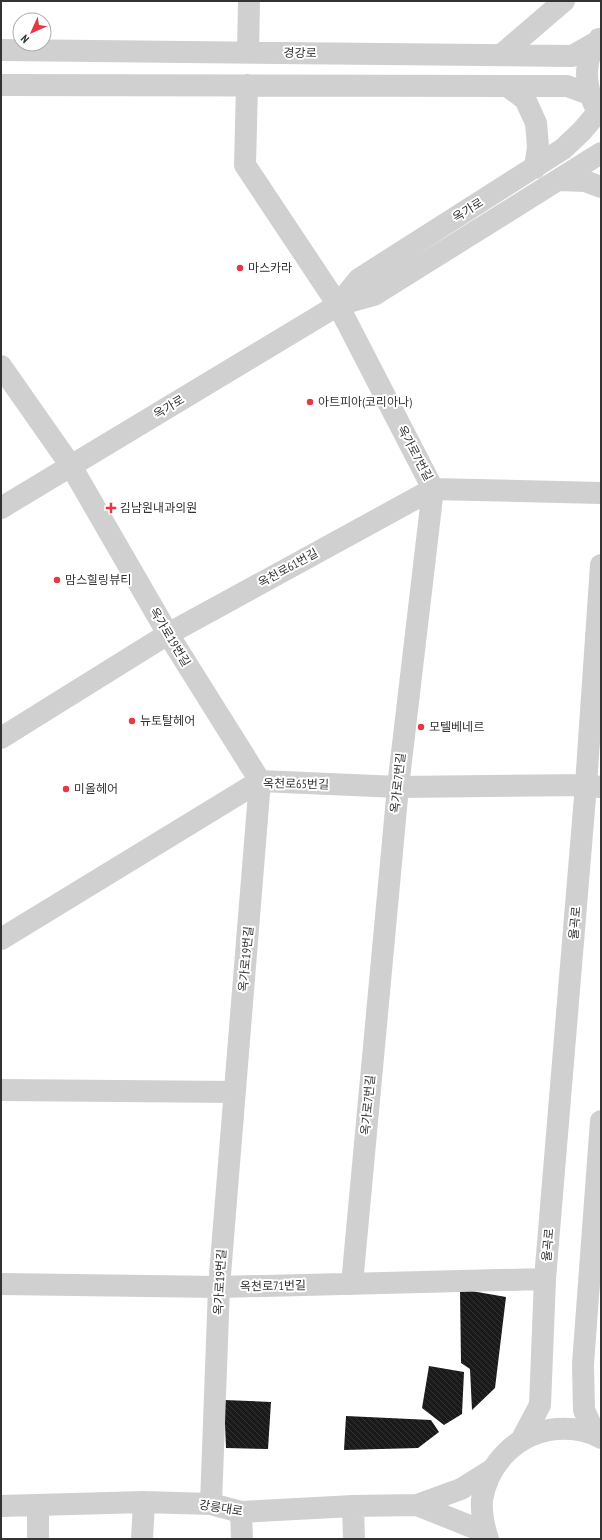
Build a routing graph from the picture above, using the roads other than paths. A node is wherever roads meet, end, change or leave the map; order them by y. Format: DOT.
graph roads {
  1 [pos="249,1"];
  2 [pos="564,1"];
  3 [pos="598,40"];
  4 [pos="1,50"];
  5 [pos="248,52"];
  6 [pos="501,55"];
  7 [pos="1,85"];
  8 [pos="247,85"];
  9 [pos="507,86"];
  10 [pos="596,107"];
  11 [pos="601,153"];
  12 [pos="535,168"];
  13 [pos="558,180"];
  14 [pos="601,187"];
  15 [pos="338,305"];
  16 [pos="1,366"];
  17 [pos="71,466"];
  18 [pos="433,488"];
  19 [pos="601,493"];
  20 [pos="1,508"];
  21 [pos="601,565"];
  22 [pos="168,634"];
  23 [pos="1,738"];
  24 [pos="260,782"];
  25 [pos="594,786"];
  26 [pos="398,787"];
  27 [pos="1,939"];
  28 [pos="1,1090"];
  29 [pos="235,1092"];
  30 [pos="601,1121"];
  31 [pos="595,1276"];
  32 [pos="545,1279"];
  33 [pos="1,1284"];
  34 [pos="352,1284"];
  35 [pos="219,1287"];
  36 [pos="598,1436"];
  37 [pos="522,1439"];
  38 [pos="493,1469"];
  39 [pos="144,1502"];
  40 [pos="212,1504"];
  41 [pos="38,1505"];
  42 [pos="417,1505"];
  43 [pos="1,1506"];
  44 [pos="353,1506"];
  45 [pos="241,1512"];
  46 [pos="38,1539"];
  47 [pos="142,1539"];
  48 [pos="242,1539"];
  49 [pos="354,1539"];
  50 [pos="484,1539"];
  51 [pos="488,1539"];
  1 -- 5 [label="street"];
  2 -- 6 [label="street"];
  3 -- 6 [label="street, 경강로"];
  3 -- 10 [label="street"];
  4 -- 5 [label="street, 경강로"];
  5 -- 6 [label="street, 경강로"];
  7 -- 8 [label="street"];
  8 -- 9 [label="street"];
  8 -- 15 [label="street, 옥가로7번길"];
  9 -- 10 [label="street"];
  9 -- 12 [label="street"];
  10 -- 12 [label="street, 옥가로"];
  11 -- 13 [label="street, 옥가로"];
  12 -- 15 [label="street, 옥가로"];
  13 -- 14 [label="street"];
  13 -- 15 [label="street, 옥가로"];
  15 -- 17 [label="street, 옥가로"];
  15 -- 18 [label="street, 옥가로7번길"];
  16 -- 17 [label="street, 옥가로19번길"];
  17 -- 20 [label="street, 옥가로"];
  17 -- 22 [label="street, 옥가로19번길"];
  18 -- 19 [label="street"];
  18 -- 22 [label="street, 옥천로61번길"];
  18 -- 26 [label="street, 옥가로7번길"];
  21 -- 25 [label="street, 율곡로"];
  22 -- 23 [label="street, 옥천로61번길"];
  22 -- 24 [label="street, 옥가로19번길"];
  24 -- 26 [label="street, 옥천로65번길"];
  24 -- 27 [label="street, 옥천로65번길"];
  24 -- 29 [label="street, 옥가로19번길"];
  25 -- 26 [label="street, 옥천로65번길"];
  25 -- 32 [label="street, 율곡로"];
  26 -- 34 [label="street, 옥가로7번길"];
  28 -- 29 [label="street"];
  29 -- 35 [label="street, 옥가로19번길"];
  30 -- 31 [label="street"];
  31 -- 36 [label="street"];
  32 -- 34 [label="street, 옥천로71번길"];
  32 -- 37 [label="street, 율곡로"];
  33 -- 35 [label="street, 옥천로71번길"];
  34 -- 35 [label="street, 옥천로71번길"];
  35 -- 40 [label="street, 옥가로19번길"];
  36 -- 37 [label="street"];
  37 -- 38 [label="street"];
  38 -- 42 [label="street"];
  38 -- 51 [label="street"];
  39 -- 40 [label="street, 강릉대로"];
  39 -- 41 [label="street, 강릉대로"];
  39 -- 47 [label="street"];
  40 -- 45 [label="street, 강릉대로"];
  41 -- 43 [label="street, 강릉대로"];
  41 -- 46 [label="street"];
  42 -- 44 [label="street, 강릉대로"];
  42 -- 50 [label="street"];
  44 -- 45 [label="street, 강릉대로"];
  44 -- 49 [label="street"];
  45 -- 48 [label="street"];
}
